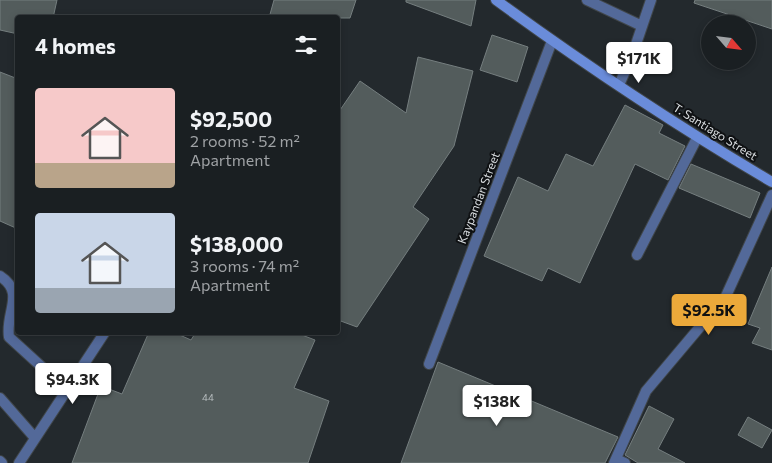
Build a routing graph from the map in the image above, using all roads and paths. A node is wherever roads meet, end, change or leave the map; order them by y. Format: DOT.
graph roads {
  1 [pos="496,0"];
  2 [pos="587,0"];
  3 [pos="651,0"];
  4 [pos="642,26"];
  5 [pos="552,41"];
  6 [pos="619,85"];
  7 [pos="697,138"];
  8 [pos="772,182"];
  9 [pos="772,195"];
  10 [pos="637,256"];
  11 [pos="0,276"];
  12 [pos="103,335"];
  13 [pos="429,364"];
  14 [pos="67,390"];
  15 [pos="0,398"];
  16 [pos="35,438"];
  17 [pos="618,462"];
  18 [pos="20,463"];
  1 -- 5 [label="main road, T. Santiago Street"];
  2 -- 4 [label="street"];
  3 -- 4 [label="street"];
  4 -- 6 [label="street"];
  5 -- 6 [label="main road, T. Santiago Street"];
  5 -- 13 [label="street, Kaypandan Street"];
  6 -- 7 [label="main road, T. Santiago Street"];
  7 -- 8 [label="main road, T. Santiago Street"];
  7 -- 10 [label="street"];
  9 -- 17 [label="street"];
  11 -- 14 [label="street"];
  12 -- 14 [label="street"];
  14 -- 16 [label="street"];
  15 -- 16 [label="street"];
  16 -- 18 [label="street"];
}
